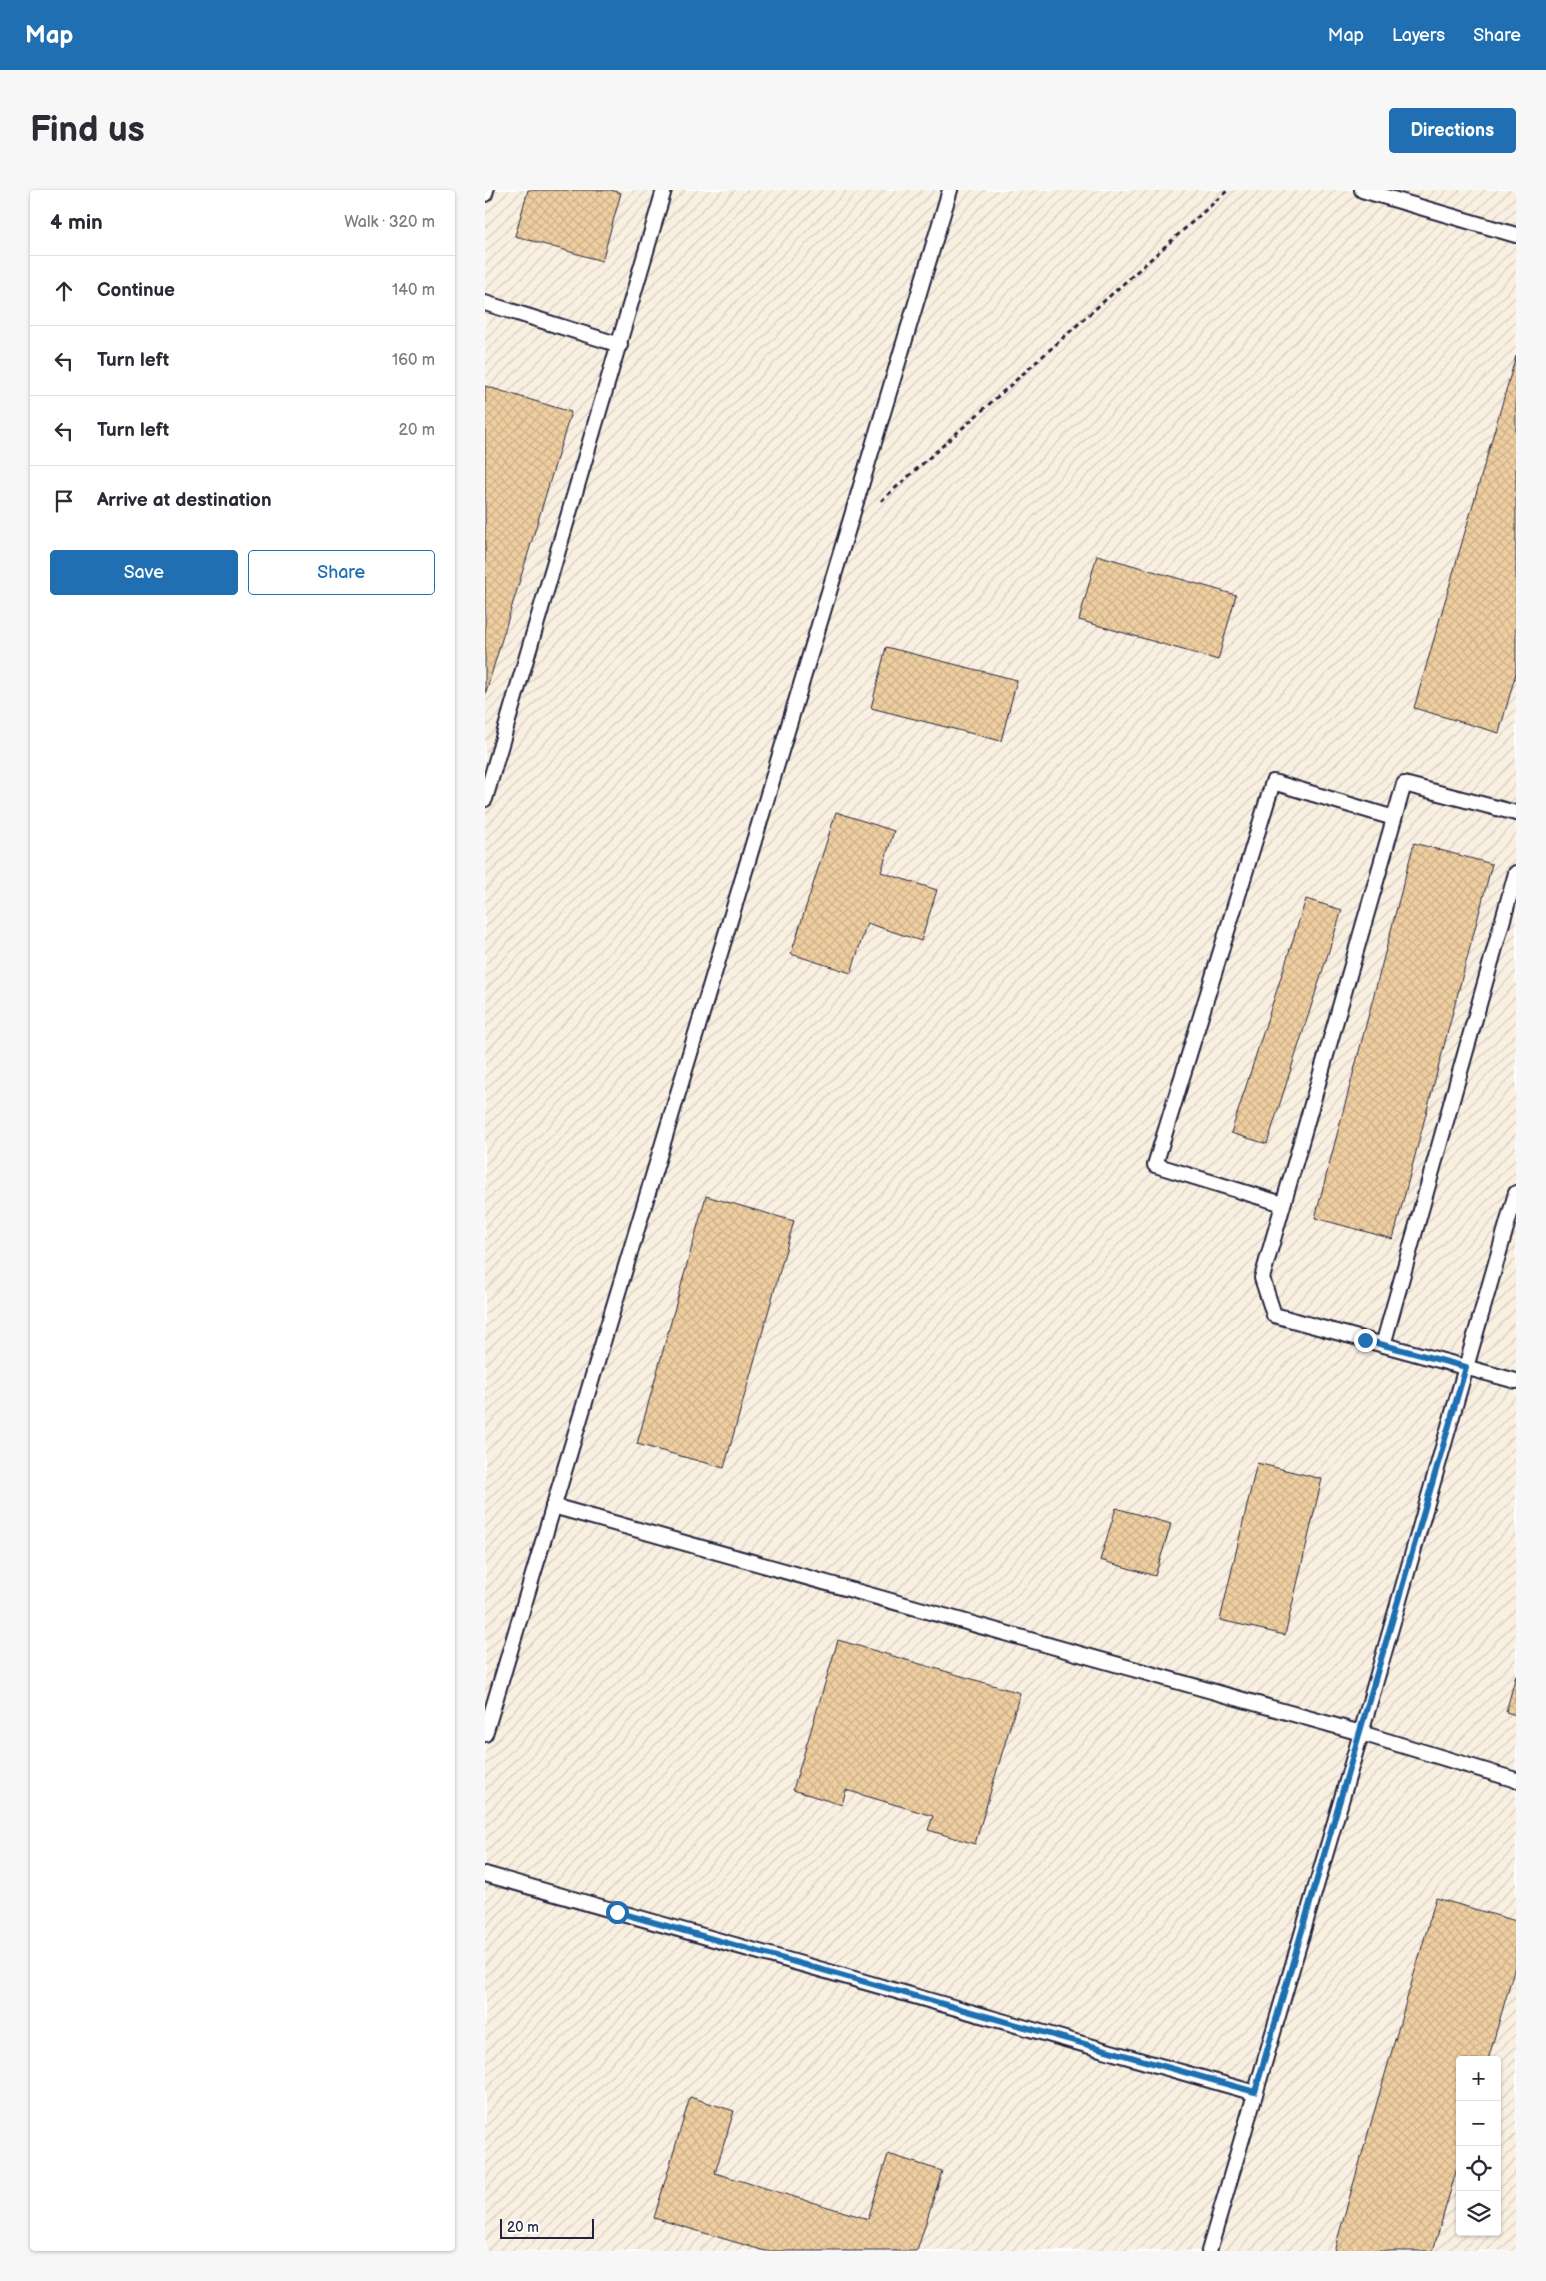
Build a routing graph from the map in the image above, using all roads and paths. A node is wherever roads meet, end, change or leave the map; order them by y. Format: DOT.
graph roads {
  1 [pos="486,190"];
  2 [pos="664,190"];
  3 [pos="950,190"];
  4 [pos="1228,190"];
  5 [pos="1362,190"];
  6 [pos="485,194"];
  7 [pos="1516,235"];
  8 [pos="485,304"];
  9 [pos="620,345"];
  10 [pos="876,505"];
  11 [pos="485,799"];
  12 [pos="1516,813"];
  13 [pos="1394,818"];
  14 [pos="1516,873"];
  15 [pos="1516,1193"];
  16 [pos="1283,1204"];
  17 [pos="1383,1345"];
  18 [pos="1466,1367"];
  19 [pos="1516,1381"];
  20 [pos="553,1506"];
  21 [pos="1361,1733"];
  22 [pos="485,1734"];
  23 [pos="1516,1780"];
  24 [pos="485,1874"];
  25 [pos="1255,2092"];
  26 [pos="1209,2251"];
  1 -- 6 [label="lane"];
  2 -- 9 [label="lane"];
  3 -- 20 [label="lane"];
  4 -- 10 [label="path"];
  5 -- 7 [label="lane"];
  8 -- 9 [label="lane"];
  9 -- 11 [label="lane"];
  12 -- 13 [label="lane"];
  13 -- 16 [label="lane"];
  13 -- 16 [label="lane"];
  14 -- 17 [label="lane"];
  15 -- 18 [label="lane"];
  16 -- 17 [label="lane"];
  17 -- 18 [label="lane"];
  18 -- 19 [label="lane"];
  18 -- 21 [label="lane"];
  20 -- 21 [label="lane"];
  20 -- 22 [label="lane"];
  21 -- 23 [label="lane"];
  21 -- 25 [label="lane"];
  24 -- 25 [label="lane"];
  25 -- 26 [label="lane"];
}
